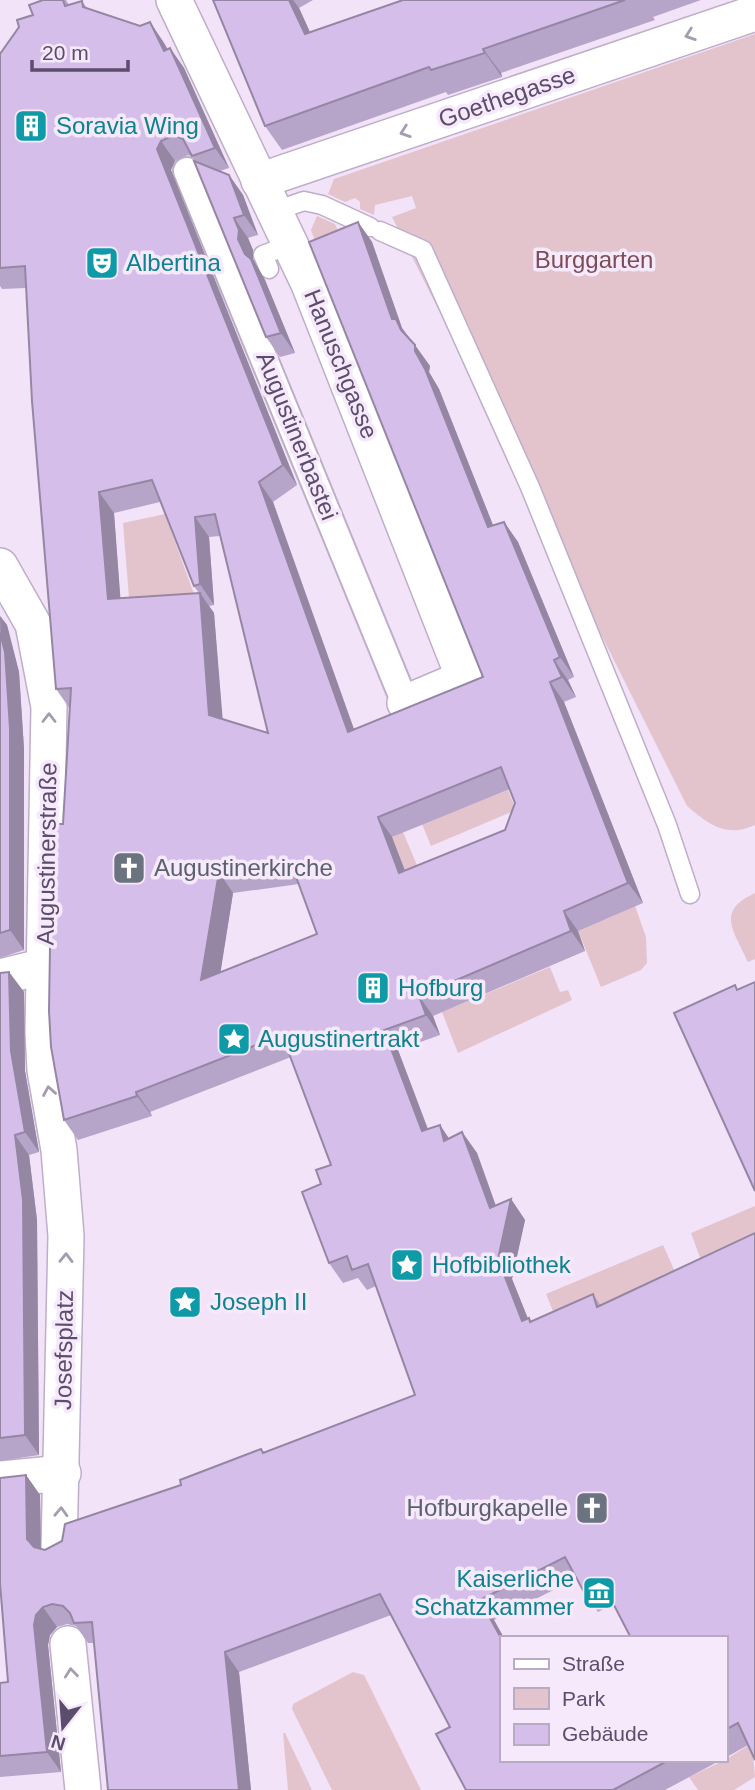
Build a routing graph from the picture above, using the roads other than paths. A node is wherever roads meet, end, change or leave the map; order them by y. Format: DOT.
graph roads {
  1 [pos="174,0"];
  2 [pos="755,13"];
  3 [pos="187,170"];
  4 [pos="267,197"];
  5 [pos="0,566"];
  6 [pos="405,703"];
  7 [pos="690,894"];
  8 [pos="45,966"];
  9 [pos="0,977"];
  10 [pos="59,1150"];
  11 [pos="63,1473"];
  12 [pos="0,1479"];
  13 [pos="59,1550"];
  14 [pos="68,1644"];
  15 [pos="83,1790"];
  1 -- 4 [label="street, Hanuschgasse"];
  2 -- 4 [label="street, Goethegasse, one-way"];
  3 -- 6 [label="street, Augustinerbastei"];
  4 -- 6 [label="street, Hanuschgasse"];
  4 -- 7 [label="lane"];
  8 -- 5 [label="street, Augustinerstraße, one-way"];
  8 -- 9 [label="street"];
  10 -- 8 [label="street, Augustinerstraße, one-way"];
  11 -- 10 [label="street, Josefsplatz, one-way"];
  11 -- 12 [label="street"];
  13 -- 11 [label="street, Josefsplatz, one-way"];
  15 -- 14 [label="street, one-way"];
}
